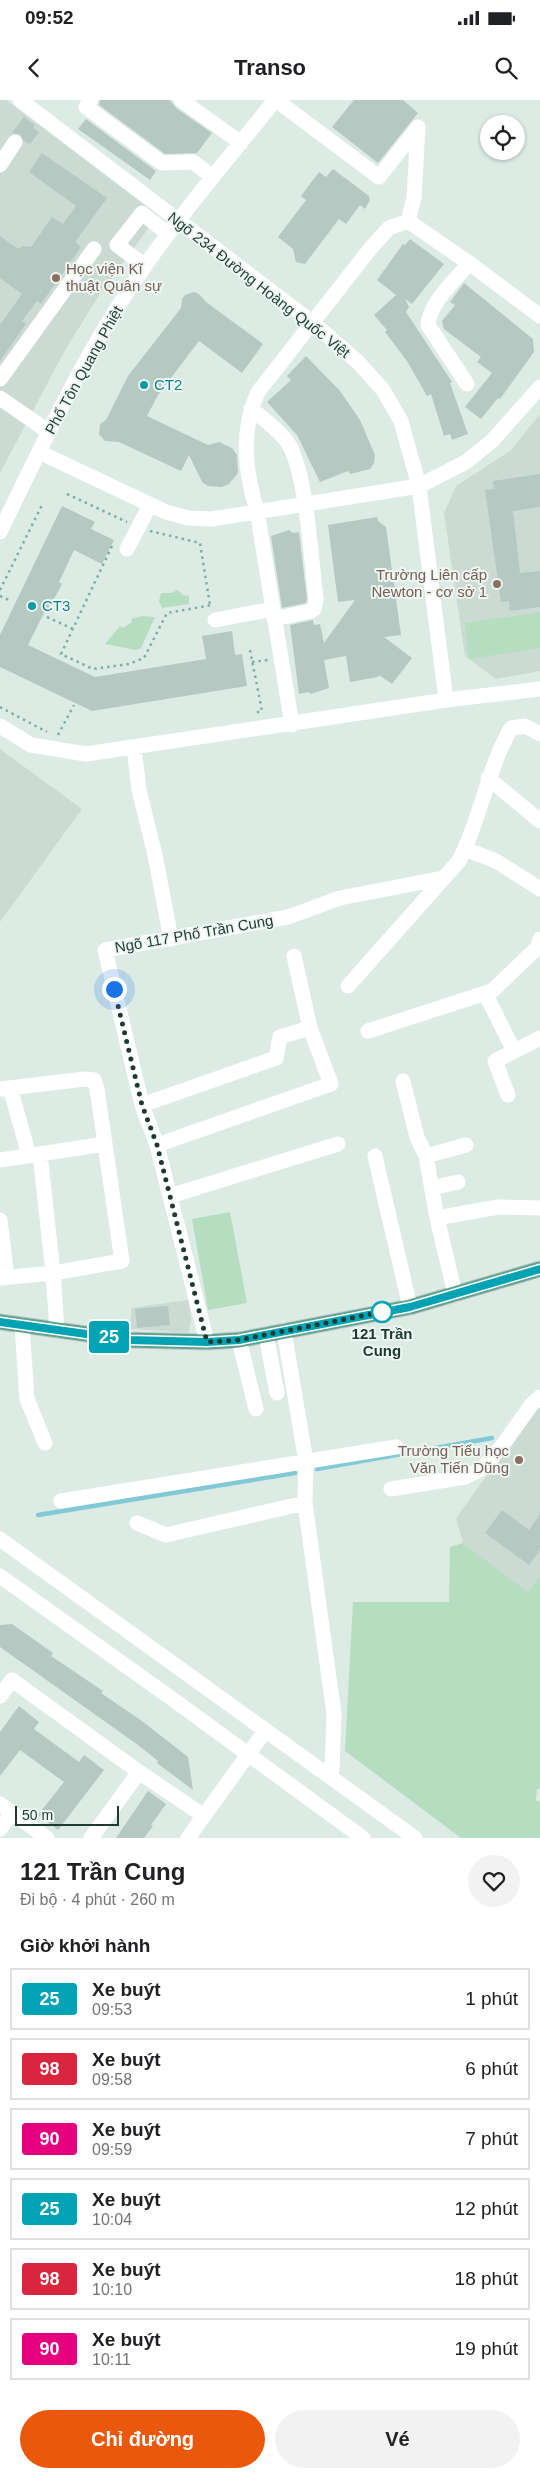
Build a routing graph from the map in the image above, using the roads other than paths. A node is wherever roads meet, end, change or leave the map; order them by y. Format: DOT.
graph roads {
  1 [pos="20,100"];
  2 [pos="91,100"];
  3 [pos="181,100"];
  4 [pos="269,102"];
  5 [pos="15,142"];
  6 [pos="240,143"];
  7 [pos="0,164"];
  8 [pos="213,177"];
  9 [pos="177,221"];
  10 [pos="408,222"];
  11 [pos="168,234"];
  12 [pos="94,249"];
  13 [pos="469,263"];
  14 [pos="145,266"];
  15 [pos="540,316"];
  16 [pos="313,323"];
  17 [pos="0,379"];
  18 [pos="467,384"];
  19 [pos="540,387"];
  20 [pos="0,398"];
  21 [pos="251,409"];
  22 [pos="49,432"];
  23 [pos="39,452"];
  24 [pos="419,486"];
  25 [pos="150,505"];
  26 [pos="304,505"];
  27 [pos="256,511"];
  28 [pos="0,532"];
  29 [pos="120,547"];
  30 [pos="274,614"];
  31 [pos="215,620"];
  32 [pos="540,689"];
  33 [pos="446,700"];
  34 [pos="292,725"];
  35 [pos="0,726"];
  36 [pos="540,734"];
  37 [pos="134,748"];
  38 [pos="488,778"];
  39 [pos="540,821"];
  40 [pos="465,849"];
  41 [pos="443,878"];
  42 [pos="540,889"];
  43 [pos="171,939"];
  44 [pos="540,939"];
  45 [pos="294,956"];
  46 [pos="348,986"];
  47 [pos="485,993"];
  48 [pos="310,1028"];
  49 [pos="368,1031"];
  50 [pos="540,1038"];
  51 [pos="514,1051"];
  52 [pos="403,1081"];
  53 [pos="5,1088"];
  54 [pos="508,1095"];
  55 [pos="142,1105"];
  56 [pos="105,1144"];
  57 [pos="338,1144"];
  58 [pos="157,1145"];
  59 [pos="466,1145"];
  60 [pos="35,1154"];
  61 [pos="375,1156"];
  62 [pos="426,1156"];
  63 [pos="0,1160"];
  64 [pos="458,1182"];
  65 [pos="432,1188"];
  66 [pos="170,1196"];
  67 [pos="540,1208"];
  68 [pos="437,1218"];
  69 [pos="0,1220"];
  70 [pos="540,1269"];
  71 [pos="53,1273"];
  72 [pos="4,1277"];
  73 [pos="455,1294"];
  74 [pos="410,1307"];
  75 [pos="0,1322"];
  76 [pos="22,1325"];
  77 [pos="57,1330"];
  78 [pos="284,1331"];
  79 [pos="266,1335"];
  80 [pos="239,1340"];
  81 [pos="207,1342"];
  82 [pos="277,1393"];
  83 [pos="540,1397"];
  84 [pos="256,1410"];
  85 [pos="45,1443"];
  86 [pos="396,1447"];
  87 [pos="306,1462"];
  88 [pos="392,1489"];
  89 [pos="61,1502"];
  90 [pos="305,1503"];
  91 [pos="137,1523"];
  92 [pos="0,1539"];
  93 [pos="2,1581"];
  94 [pos="6,1676"];
  95 [pos="0,1696"];
  96 [pos="265,1731"];
  97 [pos="248,1754"];
  98 [pos="332,1770"];
  99 [pos="139,1772"];
  100 [pos="6,1809"];
  101 [pos="204,1816"];
  102 [pos="0,1829"];
  103 [pos="47,1838"];
  104 [pos="90,1838"];
  105 [pos="188,1838"];
  106 [pos="363,1838"];
  107 [pos="415,1838"];
  1 -- 9 [label="street, Ngõ 234 Đường Hoàng Quốc Việt"];
  2 -- 8 [label="street"];
  3 -- 6 [label="street"];
  4 -- 6 [label="street, Phố Tôn Quang Phiệt"];
  4 -- 10 [label="street"];
  5 -- 7 [label="street"];
  6 -- 8 [label="street, Phố Tôn Quang Phiệt"];
  8 -- 9 [label="street, Phố Tôn Quang Phiệt"];
  9 -- 11 [label="street, Phố Tôn Quang Phiệt"];
  9 -- 16 [label="street, Ngõ 234 Đường Hoàng Quốc Việt"];
  10 -- 13 [label="street"];
  10 -- 16 [label="street"];
  11 -- 14 [label="street, Phố Tôn Quang Phiệt"];
  11 -- 14 [label="street"];
  12 -- 17 [label="street"];
  13 -- 15 [label="street"];
  13 -- 18 [label="street"];
  14 -- 22 [label="street, Phố Tôn Quang Phiệt"];
  16 -- 21 [label="street"];
  16 -- 24 [label="street, Ngõ 234 Đường Hoàng Quốc Việt"];
  19 -- 24 [label="street"];
  20 -- 22 [label="street"];
  21 -- 26 [label="street"];
  21 -- 27 [label="street"];
  22 -- 23 [label="street, Phố Tôn Quang Phiệt"];
  23 -- 25 [label="street"];
  23 -- 28 [label="street, Phố Tôn Quang Phiệt"];
  24 -- 26 [label="street"];
  24 -- 33 [label="street, Ngõ 234 Đường Hoàng Quốc Việt"];
  25 -- 27 [label="street"];
  25 -- 29 [label="street"];
  26 -- 27 [label="street"];
  26 -- 30 [label="street"];
  27 -- 30 [label="street"];
  30 -- 31 [label="street"];
  30 -- 34 [label="street"];
  32 -- 33 [label="street"];
  33 -- 34 [label="street"];
  34 -- 37 [label="street"];
  35 -- 37 [label="street"];
  36 -- 38 [label="street"];
  37 -- 43 [label="street"];
  38 -- 39 [label="street"];
  38 -- 40 [label="street"];
  40 -- 41 [label="street"];
  40 -- 42 [label="street"];
  41 -- 43 [label="street, Ngõ 117 Phố Trần Cung"];
  41 -- 46 [label="street"];
  43 -- 55 [label="street, Ngõ 117 Phố Trần Cung"];
  44 -- 47 [label="street"];
  45 -- 48 [label="street"];
  47 -- 49 [label="street"];
  47 -- 51 [label="street"];
  48 -- 55 [label="street"];
  48 -- 58 [label="street"];
  50 -- 51 [label="street"];
  51 -- 54 [label="street"];
  52 -- 62 [label="street"];
  53 -- 56 [label="street"];
  53 -- 60 [label="street"];
  55 -- 58 [label="street, Ngõ 117 Phố Trần Cung"];
  56 -- 60 [label="street"];
  56 -- 71 [label="street"];
  57 -- 66 [label="street"];
  58 -- 66 [label="street, Ngõ 117 Phố Trần Cung"];
  59 -- 62 [label="street"];
  60 -- 63 [label="street"];
  60 -- 71 [label="street"];
  61 -- 74 [label="street"];
  62 -- 65 [label="street"];
  64 -- 65 [label="street"];
  65 -- 68 [label="street"];
  66 -- 81 [label="street, Ngõ 117 Phố Trần Cung"];
  67 -- 68 [label="street"];
  68 -- 73 [label="street"];
  69 -- 72 [label="street"];
  70 -- 73 [label="main road"];
  71 -- 72 [label="street"];
  71 -- 77 [label="street"];
  73 -- 74 [label="main road"];
  74 -- 78 [label="main road"];
  75 -- 76 [label="main road"];
  76 -- 77 [label="main road"];
  76 -- 85 [label="street"];
  77 -- 81 [label="main road"];
  78 -- 79 [label="main road"];
  78 -- 87 [label="street"];
  79 -- 80 [label="main road"];
  79 -- 82 [label="street"];
  80 -- 81 [label="main road"];
  80 -- 84 [label="street"];
  83 -- 88 [label="street"];
  86 -- 87 [label="street"];
  87 -- 89 [label="street"];
  87 -- 90 [label="street"];
  90 -- 91 [label="street"];
  90 -- 98 [label="street"];
  92 -- 96 [label="street"];
  93 -- 97 [label="street"];
  94 -- 95 [label="street"];
  94 -- 99 [label="street"];
  96 -- 97 [label="street"];
  96 -- 107 [label="street"];
  97 -- 101 [label="street"];
  97 -- 106 [label="street"];
  99 -- 101 [label="street"];
  99 -- 104 [label="street"];
  100 -- 102 [label="street"];
  100 -- 103 [label="street"];
  101 -- 105 [label="street"];
}
